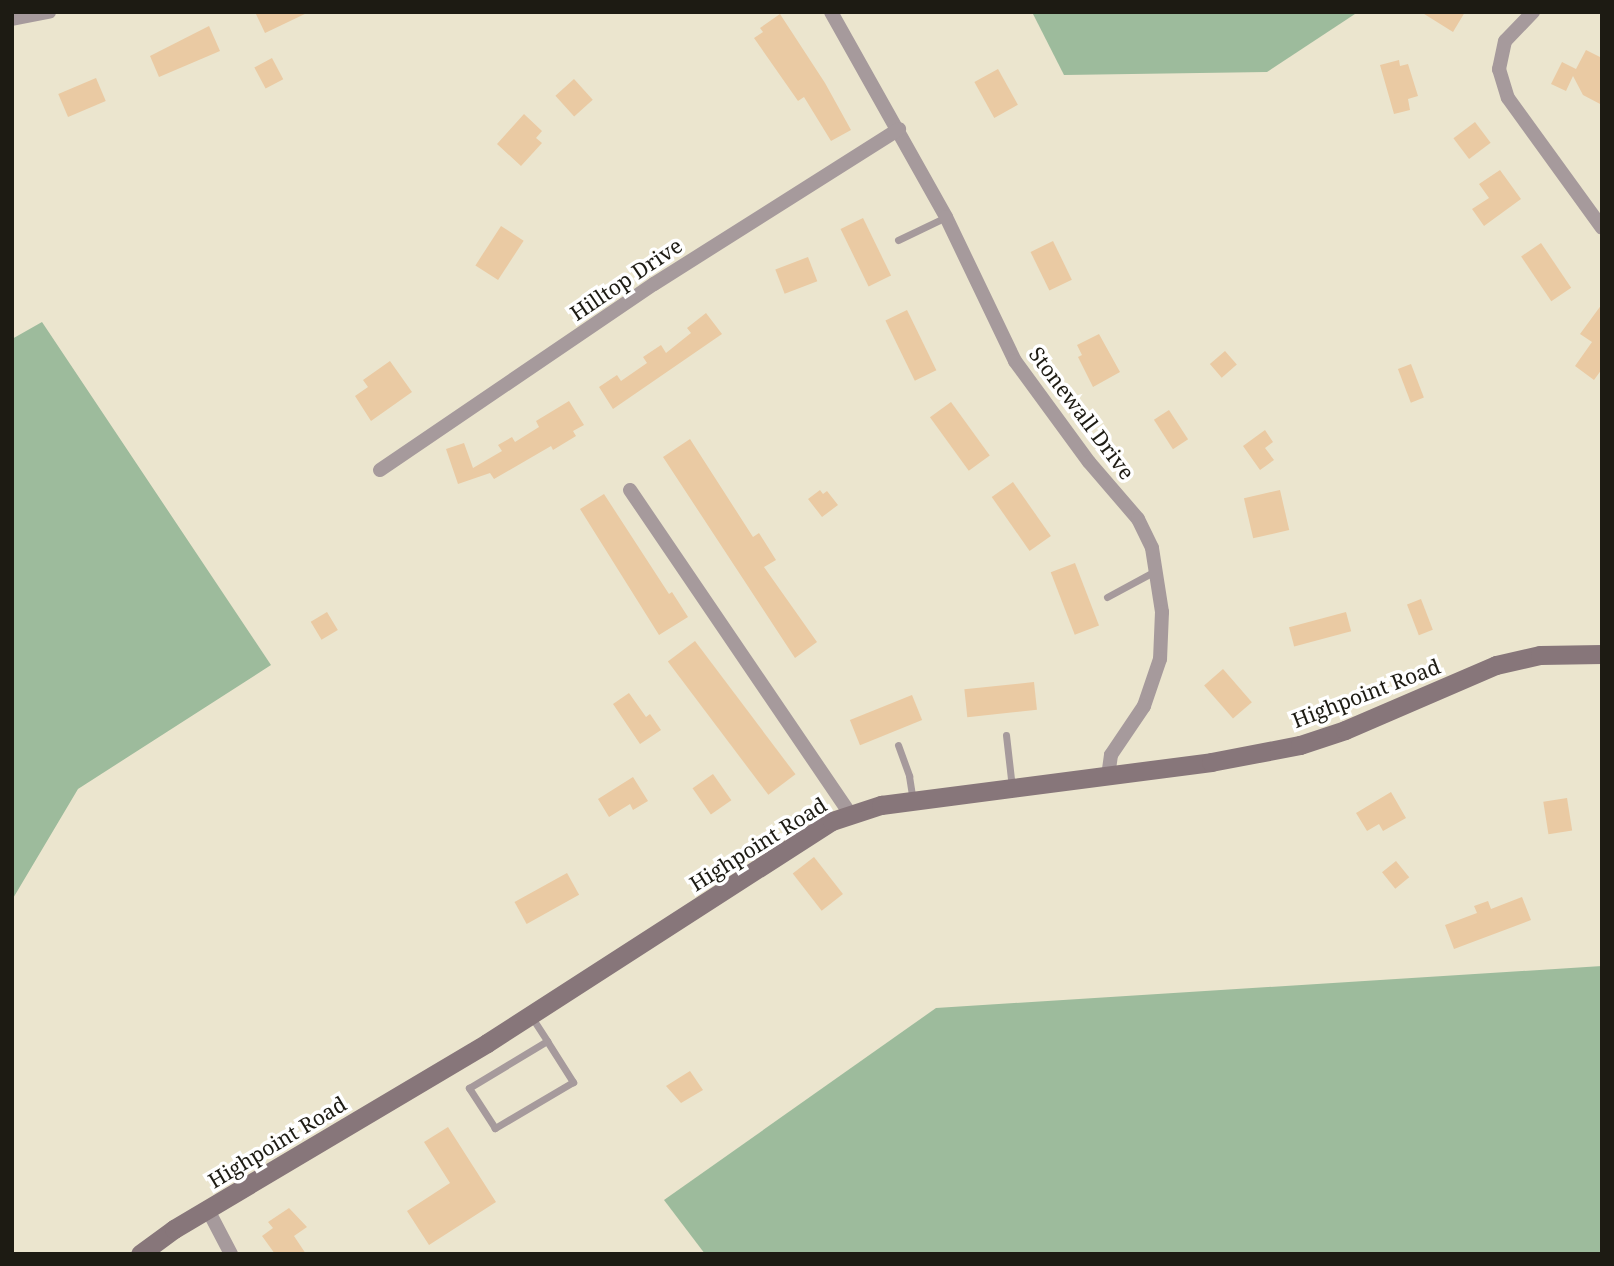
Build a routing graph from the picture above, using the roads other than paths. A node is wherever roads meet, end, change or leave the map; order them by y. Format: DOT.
graph roads {
  1 [pos="49,12"];
  2 [pos="831,12"];
  3 [pos="1533,12"];
  4 [pos="12,19"];
  5 [pos="899,129"];
  6 [pos="946,217"];
  7 [pos="1602,228"];
  8 [pos="898,240"];
  9 [pos="380,470"];
  10 [pos="629,490"];
  11 [pos="1156,571"];
  12 [pos="1107,597"];
  13 [pos="1602,654"];
  14 [pos="1006,735"];
  15 [pos="898,745"];
  16 [pos="1108,776"];
  17 [pos="1012,789"];
  18 [pos="914,801"];
  19 [pos="850,815"];
  20 [pos="531,1015"];
  21 [pos="547,1041"];
  22 [pos="208,1210"];
  23 [pos="140,1254"];
  24 [pos="231,1254"];
  1 -- 4 [label="street"];
  2 -- 5 [label="street, Stonewall Drive"];
  3 -- 7 [label="street"];
  5 -- 6 [label="street, Stonewall Drive"];
  5 -- 9 [label="street, Hilltop Drive"];
  6 -- 8 [label="lane"];
  6 -- 11 [label="street, Stonewall Drive"];
  10 -- 19 [label="street"];
  11 -- 12 [label="lane"];
  11 -- 16 [label="street, Stonewall Drive"];
  13 -- 16 [label="street, Highpoint Road"];
  14 -- 17 [label="lane"];
  15 -- 18 [label="lane"];
  16 -- 17 [label="street, Highpoint Road"];
  17 -- 18 [label="street, Highpoint Road"];
  18 -- 19 [label="street, Highpoint Road"];
  19 -- 20 [label="street, Highpoint Road"];
  20 -- 21 [label="lane"];
  20 -- 22 [label="street, Highpoint Road"];
  21 -- 21 [label="lane"];
  22 -- 23 [label="street, Highpoint Road"];
  22 -- 24 [label="street"];
}
